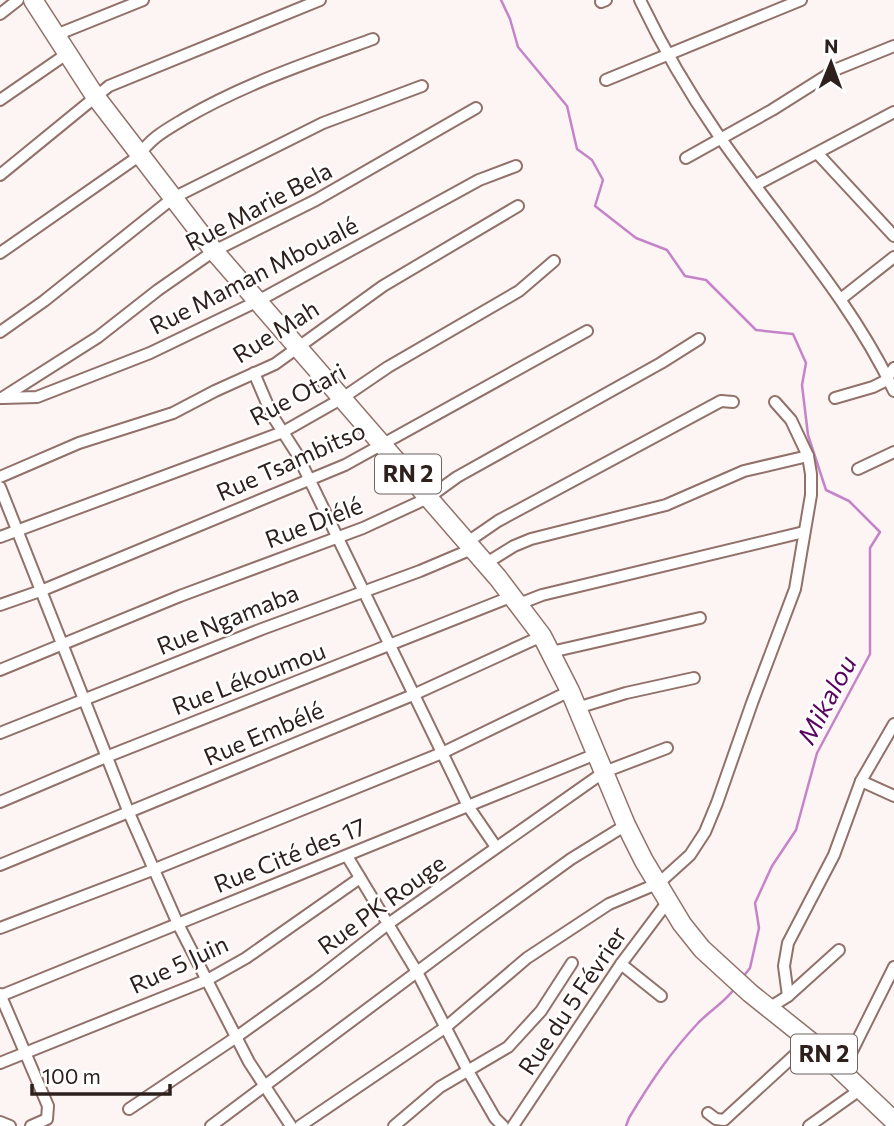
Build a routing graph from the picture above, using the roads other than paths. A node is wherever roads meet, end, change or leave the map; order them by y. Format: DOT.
graph roads {
  1 [pos="18,0"];
  2 [pos="33,0"];
  3 [pos="143,0"];
  4 [pos="320,0"];
  5 [pos="640,0"];
  6 [pos="801,0"];
  7 [pos="0,14"];
  8 [pos="56,36"];
  9 [pos="373,40"];
  10 [pos="894,47"];
  11 [pos="68,53"];
  12 [pos="667,54"];
  13 [pos="606,80"];
  14 [pos="422,86"];
  15 [pos="95,96"];
  16 [pos="0,100"];
  17 [pos="477,108"];
  18 [pos="894,112"];
  19 [pos="721,138"];
  20 [pos="818,154"];
  21 [pos="139,156"];
  22 [pos="686,158"];
  23 [pos="516,166"];
  24 [pos="0,175"];
  25 [pos="756,186"];
  26 [pos="173,198"];
  27 [pos="518,206"];
  28 [pos="894,236"];
  29 [pos="214,251"];
  30 [pos="0,253"];
  31 [pos="894,257"];
  32 [pos="554,261"];
  33 [pos="842,298"];
  34 [pos="258,301"];
  35 [pos="587,331"];
  36 [pos="0,332"];
  37 [pos="699,339"];
  38 [pos="298,347"];
  39 [pos="890,372"];
  40 [pos="254,373"];
  41 [pos="894,391"];
  42 [pos="835,398"];
  43 [pos="1,399"];
  44 [pos="341,400"];
  45 [pos="733,402"];
  46 [pos="775,402"];
  47 [pos="284,432"];
  48 [pos="383,445"];
  49 [pos="894,452"];
  50 [pos="808,456"];
  51 [pos="858,469"];
  52 [pos="0,477"];
  53 [pos="310,480"];
  54 [pos="0,486"];
  55 [pos="428,498"];
  56 [pos="19,530"];
  57 [pos="804,532"];
  58 [pos="0,537"];
  59 [pos="336,538"];
  60 [pos="469,546"];
  61 [pos="485,564"];
  62 [pos="43,590"];
  63 [pos="363,591"];
  64 [pos="516,600"];
  65 [pos="0,605"];
  66 [pos="700,618"];
  67 [pos="542,636"];
  68 [pos="62,644"];
  69 [pos="390,646"];
  70 [pos="551,652"];
  71 [pos="0,670"];
  72 [pos="694,678"];
  73 [pos="413,695"];
  74 [pos="573,700"];
  75 [pos="84,701"];
  76 [pos="894,724"];
  77 [pos="0,733"];
  78 [pos="667,748"];
  79 [pos="442,753"];
  80 [pos="596,754"];
  81 [pos="106,757"];
  82 [pos="604,772"];
  83 [pos="861,781"];
  84 [pos="894,796"];
  85 [pos="0,802"];
  86 [pos="468,806"];
  87 [pos="129,813"];
  88 [pos="625,825"];
  89 [pos="496,847"];
  90 [pos="347,856"];
  91 [pos="0,865"];
  92 [pos="155,869"];
  93 [pos="360,878"];
  94 [pos="659,883"];
  95 [pos="669,901"];
  96 [pos="178,924"];
  97 [pos="388,924"];
  98 [pos="0,928"];
  99 [pos="839,950"];
  100 [pos="572,963"];
  101 [pos="621,964"];
  102 [pos="894,967"];
  103 [pos="417,972"];
  104 [pos="207,980"];
  105 [pos="0,996"];
  106 [pos="661,996"];
  107 [pos="788,996"];
  108 [pos="769,1008"];
  109 [pos="446,1027"];
  110 [pos="235,1038"];
  111 [pos="810,1041"];
  112 [pos="26,1053"];
  113 [pos="0,1063"];
  114 [pos="468,1071"];
  115 [pos="842,1071"];
  116 [pos="263,1085"];
  117 [pos="861,1089"];
  118 [pos="129,1109"];
  119 [pos="708,1113"];
  120 [pos="894,1121"];
  121 [pos="0,1122"];
  122 [pos="495,1123"];
  123 [pos="10,1126"];
  124 [pos="30,1126"];
  125 [pos="211,1126"];
  126 [pos="291,1126"];
  127 [pos="300,1126"];
  128 [pos="394,1126"];
  129 [pos="513,1126"];
  130 [pos="809,1126"];
  1 -- 7 [label="street"];
  2 -- 8 [label="highway, RN 2"];
  3 -- 8 [label="street"];
  4 -- 15 [label="street"];
  5 -- 12 [label="street"];
  6 -- 12 [label="street"];
  8 -- 11 [label="highway, RN 2"];
  9 -- 21 [label="street"];
  10 -- 19 [label="street"];
  11 -- 15 [label="highway, RN 2"];
  11 -- 16 [label="street"];
  12 -- 13 [label="street"];
  12 -- 19 [label="street"];
  14 -- 26 [label="street"];
  15 -- 21 [label="highway, RN 2"];
  15 -- 24 [label="street"];
  17 -- 29 [label="street, Rue Marie Bela"];
  18 -- 20 [label="street"];
  19 -- 22 [label="street"];
  19 -- 25 [label="street"];
  20 -- 25 [label="street"];
  20 -- 28 [label="street"];
  21 -- 26 [label="highway, RN 2"];
  21 -- 30 [label="street"];
  23 -- 34 [label="street, Rue Maman Mboualé"];
  25 -- 33 [label="street"];
  26 -- 29 [label="highway, RN 2"];
  26 -- 36 [label="street"];
  27 -- 38 [label="street, Rue Mah"];
  29 -- 34 [label="highway, RN 2"];
  29 -- 43 [label="street, Rue Marie Bela"];
  31 -- 33 [label="street"];
  32 -- 44 [label="street, Rue Otari"];
  33 -- 39 [label="street"];
  34 -- 38 [label="highway, RN 2"];
  34 -- 43 [label="street, Rue Maman Mboualé"];
  35 -- 48 [label="street, Rue Tsambitso"];
  37 -- 55 [label="street, Rue Diélé"];
  38 -- 40 [label="street, Rue Mah"];
  38 -- 44 [label="highway, RN 2"];
  39 -- 41 [label="street"];
  39 -- 42 [label="street"];
  40 -- 47 [label="street"];
  40 -- 52 [label="street, Rue Mah"];
  44 -- 47 [label="street, Rue Otari"];
  44 -- 48 [label="highway, RN 2"];
  45 -- 60 [label="street, Rue Ngamaba"];
  46 -- 50 [label="street"];
  47 -- 53 [label="street"];
  47 -- 56 [label="street, Rue Otari"];
  48 -- 53 [label="street, Rue Tsambitso"];
  48 -- 55 [label="highway, RN 2"];
  49 -- 51 [label="street"];
  50 -- 57 [label="street"];
  50 -- 61 [label="street"];
  53 -- 59 [label="street"];
  53 -- 62 [label="street, Rue Tsambitso"];
  54 -- 56 [label="street"];
  55 -- 59 [label="street, Rue Diélé"];
  55 -- 60 [label="highway, RN 2"];
  56 -- 58 [label="street, Rue Otari"];
  56 -- 62 [label="street"];
  57 -- 64 [label="street, Rue Lékoumou"];
  57 -- 94 [label="street"];
  59 -- 63 [label="street"];
  59 -- 68 [label="street, Rue Diélé"];
  60 -- 61 [label="highway, RN 2"];
  60 -- 63 [label="street, Rue Ngamaba"];
  61 -- 64 [label="highway, RN 2"];
  62 -- 65 [label="street, Rue Tsambitso"];
  62 -- 68 [label="street"];
  63 -- 69 [label="street"];
  63 -- 75 [label="street, Rue Ngamaba"];
  64 -- 67 [label="highway, RN 2"];
  64 -- 69 [label="street, Rue Lékoumou"];
  66 -- 70 [label="street"];
  67 -- 70 [label="highway, RN 2"];
  67 -- 73 [label="street, Rue Embélé"];
  68 -- 71 [label="street, Rue Diélé"];
  68 -- 75 [label="street"];
  69 -- 73 [label="street"];
  69 -- 81 [label="street, Rue Lékoumou"];
  70 -- 74 [label="highway, RN 2"];
  72 -- 74 [label="street"];
  73 -- 79 [label="street"];
  73 -- 87 [label="street, Rue Embélé"];
  74 -- 79 [label="street"];
  74 -- 80 [label="highway, RN 2"];
  75 -- 77 [label="street, Rue Ngamaba"];
  75 -- 81 [label="street"];
  76 -- 83 [label="street"];
  78 -- 82 [label="street, Rue PK Rouge"];
  79 -- 86 [label="street"];
  79 -- 92 [label="street"];
  80 -- 82 [label="highway, RN 2"];
  80 -- 86 [label="street, Rue Cité des 17"];
  81 -- 85 [label="street, Rue Lékoumou"];
  81 -- 87 [label="street"];
  82 -- 88 [label="highway, RN 2"];
  82 -- 89 [label="street, Rue PK Rouge"];
  83 -- 84 [label="street"];
  83 -- 107 [label="street"];
  86 -- 89 [label="street"];
  86 -- 90 [label="street, Rue Cité des 17"];
  87 -- 91 [label="street, Rue Embélé"];
  87 -- 92 [label="street"];
  88 -- 94 [label="highway, RN 2"];
  88 -- 103 [label="street"];
  89 -- 97 [label="street, Rue PK Rouge"];
  90 -- 93 [label="street"];
  90 -- 96 [label="street, Rue Cité des 17"];
  92 -- 96 [label="street"];
  92 -- 98 [label="street"];
  93 -- 97 [label="street"];
  93 -- 104 [label="street, Rue 5 Juin"];
  94 -- 95 [label="highway, RN 2"];
  94 -- 109 [label="street"];
  95 -- 101 [label="street, Rue du 5 Février"];
  95 -- 108 [label="highway, RN 2"];
  96 -- 104 [label="street"];
  96 -- 105 [label="street, Rue Cité des 17"];
  97 -- 103 [label="street"];
  97 -- 110 [label="street, Rue PK Rouge"];
  99 -- 107 [label="street"];
  100 -- 114 [label="street"];
  101 -- 106 [label="street"];
  101 -- 129 [label="street, Rue du 5 Février"];
  102 -- 115 [label="street"];
  103 -- 109 [label="street"];
  103 -- 116 [label="street"];
  104 -- 110 [label="street"];
  104 -- 112 [label="street, Rue 5 Juin"];
  105 -- 112 [label="street"];
  107 -- 108 [label="street"];
  108 -- 111 [label="highway, RN 2"];
  109 -- 114 [label="street"];
  109 -- 127 [label="street"];
  110 -- 116 [label="street"];
  110 -- 118 [label="street, Rue PK Rouge"];
  111 -- 115 [label="highway, RN 2"];
  111 -- 119 [label="street"];
  112 -- 113 [label="street, Rue 5 Juin"];
  112 -- 124 [label="street"];
  114 -- 122 [label="street"];
  114 -- 128 [label="street"];
  115 -- 117 [label="highway, RN 2"];
  116 -- 125 [label="street"];
  116 -- 126 [label="street"];
  117 -- 120 [label="highway, RN 2"];
  117 -- 130 [label="street"];
  121 -- 123 [label="street"];
}
